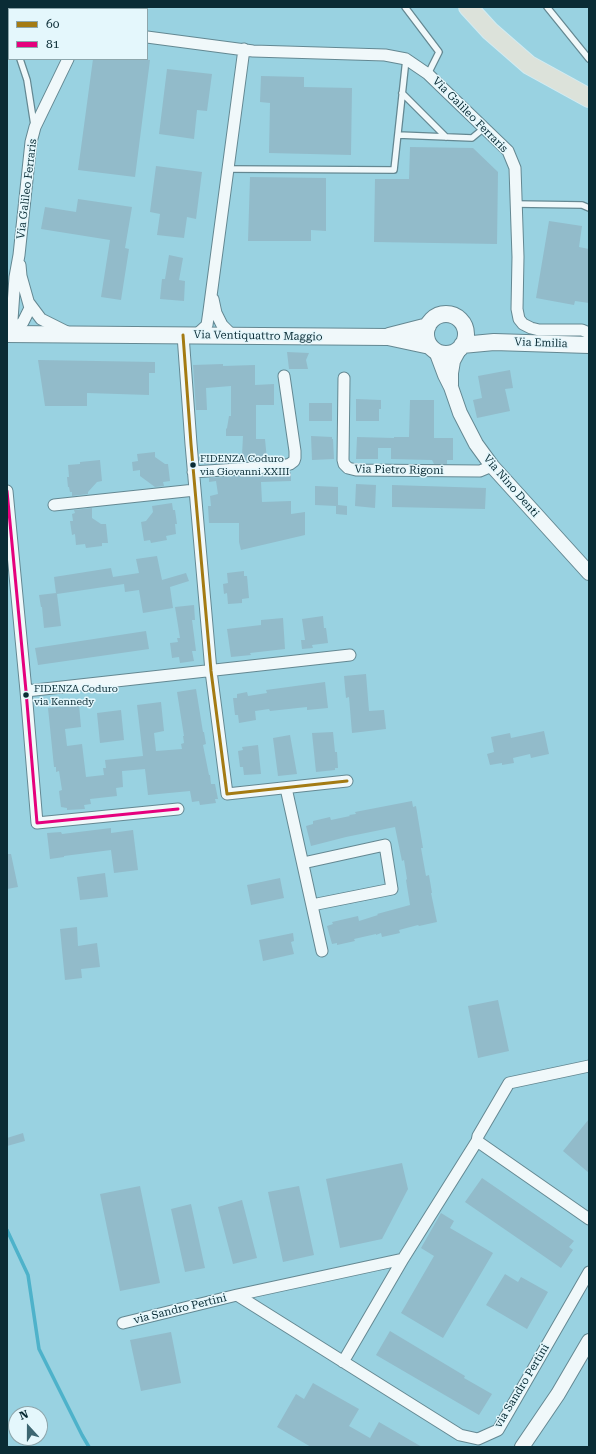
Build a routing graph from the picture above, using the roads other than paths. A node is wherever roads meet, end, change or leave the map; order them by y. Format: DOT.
graph roads {
  1 [pos="405,7"];
  2 [pos="468,7"];
  3 [pos="547,7"];
  4 [pos="148,37"];
  5 [pos="244,50"];
  6 [pos="406,59"];
  7 [pos="589,59"];
  8 [pos="20,60"];
  9 [pos="68,60"];
  10 [pos="428,74"];
  11 [pos="558,82"];
  12 [pos="589,88"];
  13 [pos="402,93"];
  14 [pos="589,98"];
  15 [pos="589,108"];
  16 [pos="35,127"];
  17 [pos="484,128"];
  18 [pos="398,136"];
  19 [pos="446,137"];
  20 [pos="228,169"];
  21 [pos="516,204"];
  22 [pos="589,208"];
  23 [pos="19,255"];
  24 [pos="212,293"];
  25 [pos="29,303"];
  26 [pos="462,322"];
  27 [pos="428,326"];
  28 [pos="589,333"];
  29 [pos="71,334"];
  30 [pos="189,335"];
  31 [pos="11,336"];
  32 [pos="234,336"];
  33 [pos="388,337"];
  34 [pos="494,342"];
  35 [pos="589,345"];
  36 [pos="461,346"];
  37 [pos="433,349"];
  38 [pos="284,376"];
  39 [pos="344,378"];
  40 [pos="451,387"];
  41 [pos="492,466"];
  42 [pos="193,472"];
  43 [pos="195,490"];
  44 [pos="7,491"];
  45 [pos="54,504"];
  46 [pos="589,574"];
  47 [pos="350,655"];
  48 [pos="212,671"];
  49 [pos="26,691"];
  50 [pos="347,780"];
  51 [pos="286,788"];
  52 [pos="178,809"];
  53 [pos="304,863"];
  54 [pos="312,905"];
  55 [pos="322,951"];
  56 [pos="589,1066"];
  57 [pos="477,1141"];
  58 [pos="589,1219"];
  59 [pos="403,1259"];
  60 [pos="589,1272"];
  61 [pos="237,1295"];
  62 [pos="123,1323"];
  63 [pos="589,1341"];
  64 [pos="343,1362"];
  65 [pos="522,1447"];
  1 -- 10 [label="lane"];
  2 -- 11 [label="main road"];
  3 -- 7 [label="lane"];
  4 -- 5 [label="street, Via Galileo Ferraris"];
  5 -- 6 [label="street, Via Galileo Ferraris"];
  5 -- 20 [label="street"];
  6 -- 10 [label="street, Via Galileo Ferraris"];
  6 -- 13 [label="lane"];
  8 -- 16 [label="lane"];
  9 -- 16 [label="street, Via Galileo Ferraris"];
  10 -- 17 [label="street, Via Galileo Ferraris"];
  11 -- 12 [label="main road"];
  11 -- 14 [label="main road"];
  11 -- 15 [label="main road"];
  13 -- 18 [label="lane"];
  13 -- 19 [label="lane"];
  16 -- 23 [label="street, Via Galileo Ferraris"];
  17 -- 19 [label="lane"];
  17 -- 21 [label="street, Via Galileo Ferraris"];
  18 -- 19 [label="lane"];
  18 -- 20 [label="lane"];
  20 -- 24 [label="street"];
  21 -- 22 [label="lane"];
  21 -- 28 [label="street, Via Galileo Ferraris"];
  23 -- 25 [label="street, Via Galileo Ferraris"];
  23 -- 31 [label="street, Via Galileo Ferraris"];
  24 -- 30 [label="street"];
  24 -- 32 [label="street"];
  25 -- 29 [label="street, Via Galileo Ferraris"];
  25 -- 31 [label="street"];
  26 -- 27 [label="main road"];
  26 -- 34 [label="main road, Via Emilia"];
  26 -- 36 [label="main road"];
  27 -- 33 [label="main road"];
  27 -- 37 [label="main road"];
  29 -- 30 [label="main road, Via Ventiquattro Maggio"];
  29 -- 31 [label="main road, Via Ventiquattro Maggio"];
  30 -- 32 [label="main road, Via Ventiquattro Maggio"];
  30 -- 42 [label="street"];
  32 -- 33 [label="main road, Via Ventiquattro Maggio"];
  33 -- 37 [label="main road"];
  34 -- 35 [label="main road, Via Emilia"];
  34 -- 36 [label="main road, Via Emilia"];
  36 -- 37 [label="main road"];
  36 -- 40 [label="street, Via Nino Denti"];
  37 -- 40 [label="street, Via Nino Denti"];
  38 -- 42 [label="street"];
  39 -- 41 [label="street, Via Pietro Rigoni"];
  40 -- 41 [label="street, Via Nino Denti"];
  41 -- 46 [label="street, Via Nino Denti"];
  42 -- 43 [label="street"];
  43 -- 45 [label="street"];
  43 -- 48 [label="street"];
  44 -- 49 [label="street"];
  47 -- 48 [label="street"];
  48 -- 49 [label="street"];
  48 -- 51 [label="street"];
  49 -- 52 [label="street"];
  50 -- 51 [label="street"];
  51 -- 53 [label="street"];
  53 -- 54 [label="street"];
  53 -- 54 [label="street"];
  54 -- 55 [label="street"];
  56 -- 57 [label="street"];
  57 -- 58 [label="street"];
  57 -- 59 [label="street"];
  59 -- 61 [label="street, via Sandro Pertini"];
  59 -- 64 [label="street"];
  60 -- 64 [label="street, via Sandro Pertini"];
  61 -- 62 [label="street, via Sandro Pertini"];
  61 -- 64 [label="street, via Sandro Pertini"];
  63 -- 65 [label="street"];
}
